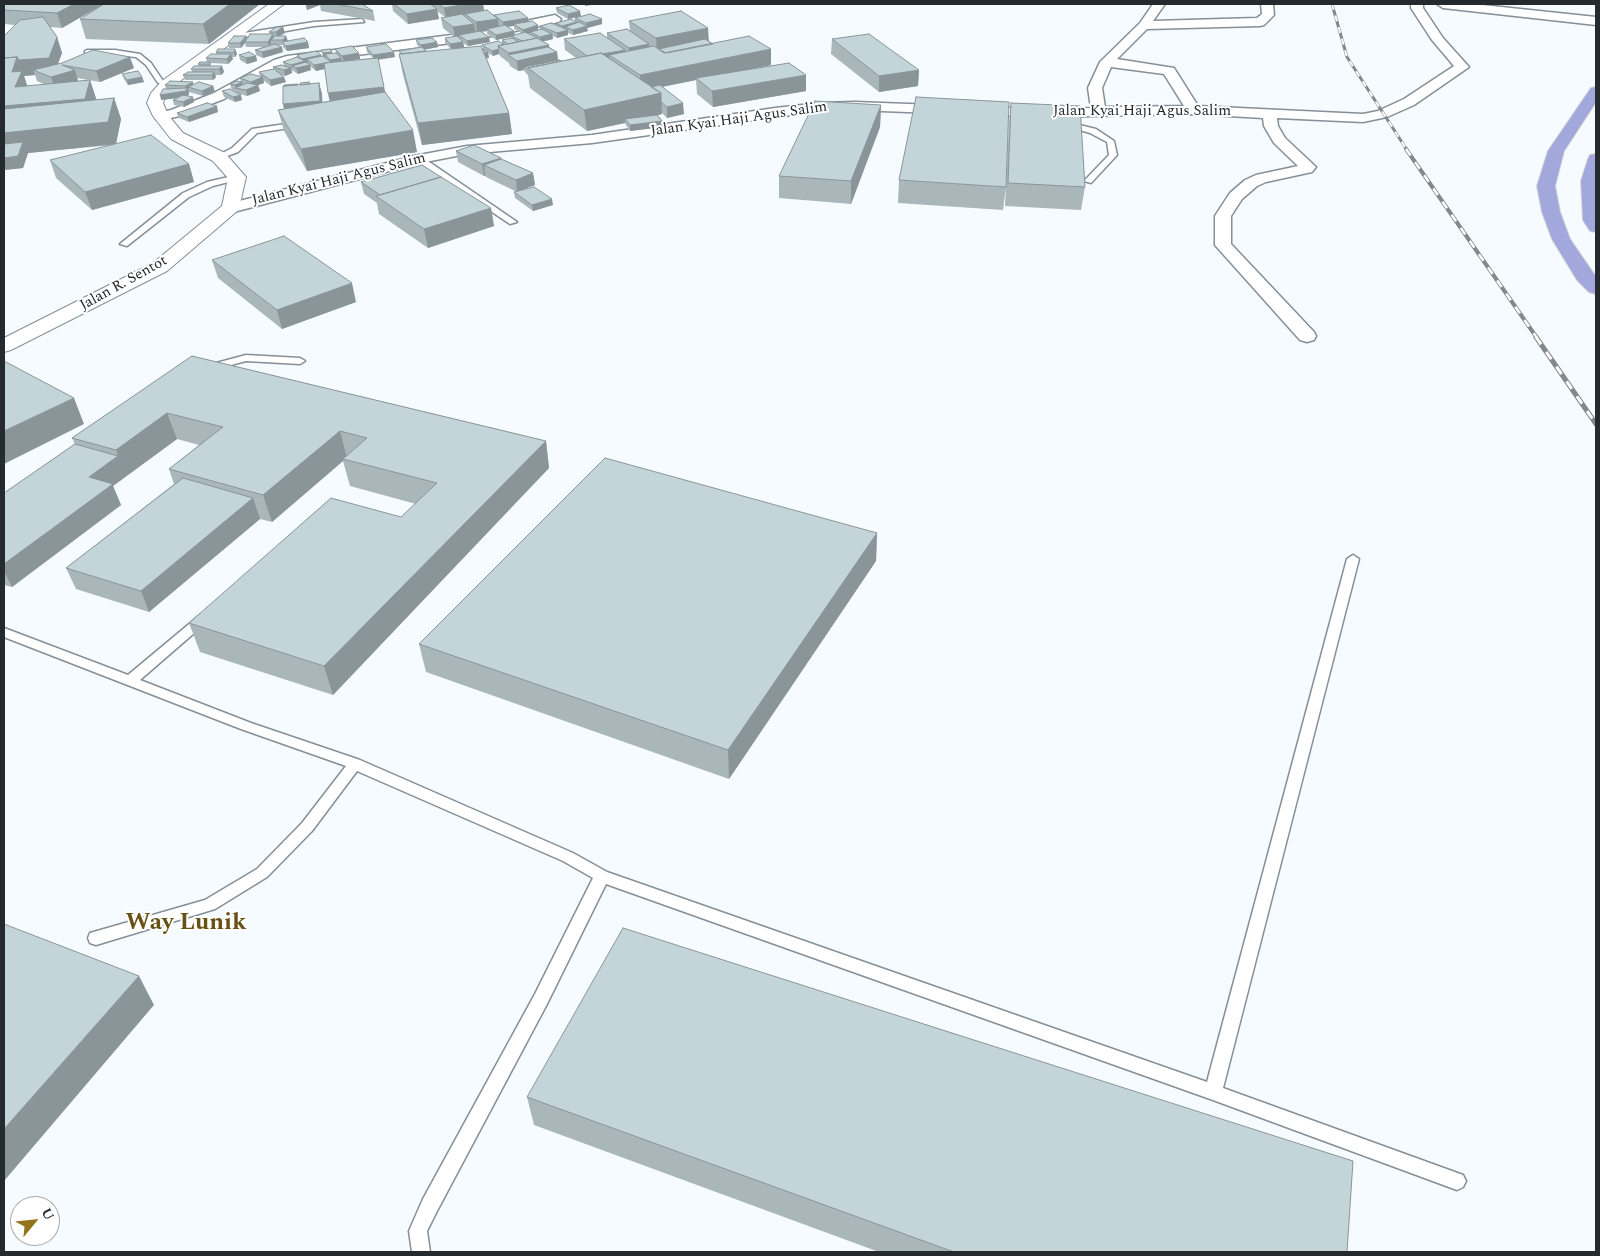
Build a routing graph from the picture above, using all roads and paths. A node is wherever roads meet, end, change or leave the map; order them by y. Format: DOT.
graph roads {
  1 [pos="277,4"];
  2 [pos="1159,4"];
  3 [pos="1267,4"];
  4 [pos="1417,4"];
  5 [pos="1443,4"];
  6 [pos="555,19"];
  7 [pos="362,21"];
  8 [pos="1596,21"];
  9 [pos="1144,26"];
  10 [pos="234,35"];
  11 [pos="88,52"];
  12 [pos="1107,62"];
  13 [pos="167,84"];
  14 [pos="1596,91"];
  15 [pos="1098,110"];
  16 [pos="1194,110"];
  17 [pos="1040,113"];
  18 [pos="1269,113"];
  19 [pos="161,116"];
  20 [pos="309,122"];
  21 [pos="219,157"];
  22 [pos="419,159"];
  23 [pos="1596,159"];
  24 [pos="237,177"];
  25 [pos="1088,181"];
  26 [pos="230,208"];
  27 [pos="513,222"];
  28 [pos="1596,227"];
  29 [pos="124,244"];
  30 [pos="1596,288"];
  31 [pos="1307,336"];
  32 [pos="4,346"];
  33 [pos="300,361"];
  34 [pos="196,374"];
  35 [pos="1353,559"];
  36 [pos="211,611"];
  37 [pos="4,632"];
  38 [pos="130,681"];
  39 [pos="355,764"];
  40 [pos="602,876"];
  41 [pos="96,938"];
  42 [pos="1213,1092"];
  43 [pos="1457,1181"];
  44 [pos="421,1252"];
  1 -- 10 [label="street"];
  2 -- 9 [label="street"];
  3 -- 9 [label="street"];
  4 -- 18 [label="street, Jalan Kyai Haji Agus Salim"];
  5 -- 8 [label="street"];
  6 -- 19 [label="street"];
  7 -- 10 [label="lane"];
  9 -- 12 [label="street"];
  10 -- 13 [label="street"];
  11 -- 13 [label="lane"];
  12 -- 15 [label="street"];
  12 -- 16 [label="street"];
  13 -- 19 [label="street"];
  14 -- 30 [label="highway"];
  15 -- 16 [label="street, Jalan Kyai Haji Agus Salim"];
  15 -- 17 [label="street, Jalan Kyai Haji Agus Salim"];
  16 -- 18 [label="street, Jalan Kyai Haji Agus Salim"];
  17 -- 22 [label="street, Jalan Kyai Haji Agus Salim"];
  17 -- 25 [label="lane"];
  18 -- 31 [label="street"];
  19 -- 21 [label="street"];
  20 -- 21 [label="lane"];
  21 -- 24 [label="street"];
  22 -- 26 [label="street, Jalan Kyai Haji Agus Salim"];
  22 -- 27 [label="lane"];
  23 -- 28 [label="highway"];
  24 -- 26 [label="street"];
  24 -- 29 [label="lane"];
  26 -- 32 [label="street, Jalan R. Sentot"];
  33 -- 34 [label="lane"];
  35 -- 42 [label="lane"];
  36 -- 38 [label="lane"];
  37 -- 38 [label="lane"];
  38 -- 39 [label="lane"];
  39 -- 40 [label="lane"];
  39 -- 41 [label="lane"];
  40 -- 42 [label="lane"];
  40 -- 44 [label="lane"];
  42 -- 43 [label="lane"];
}
